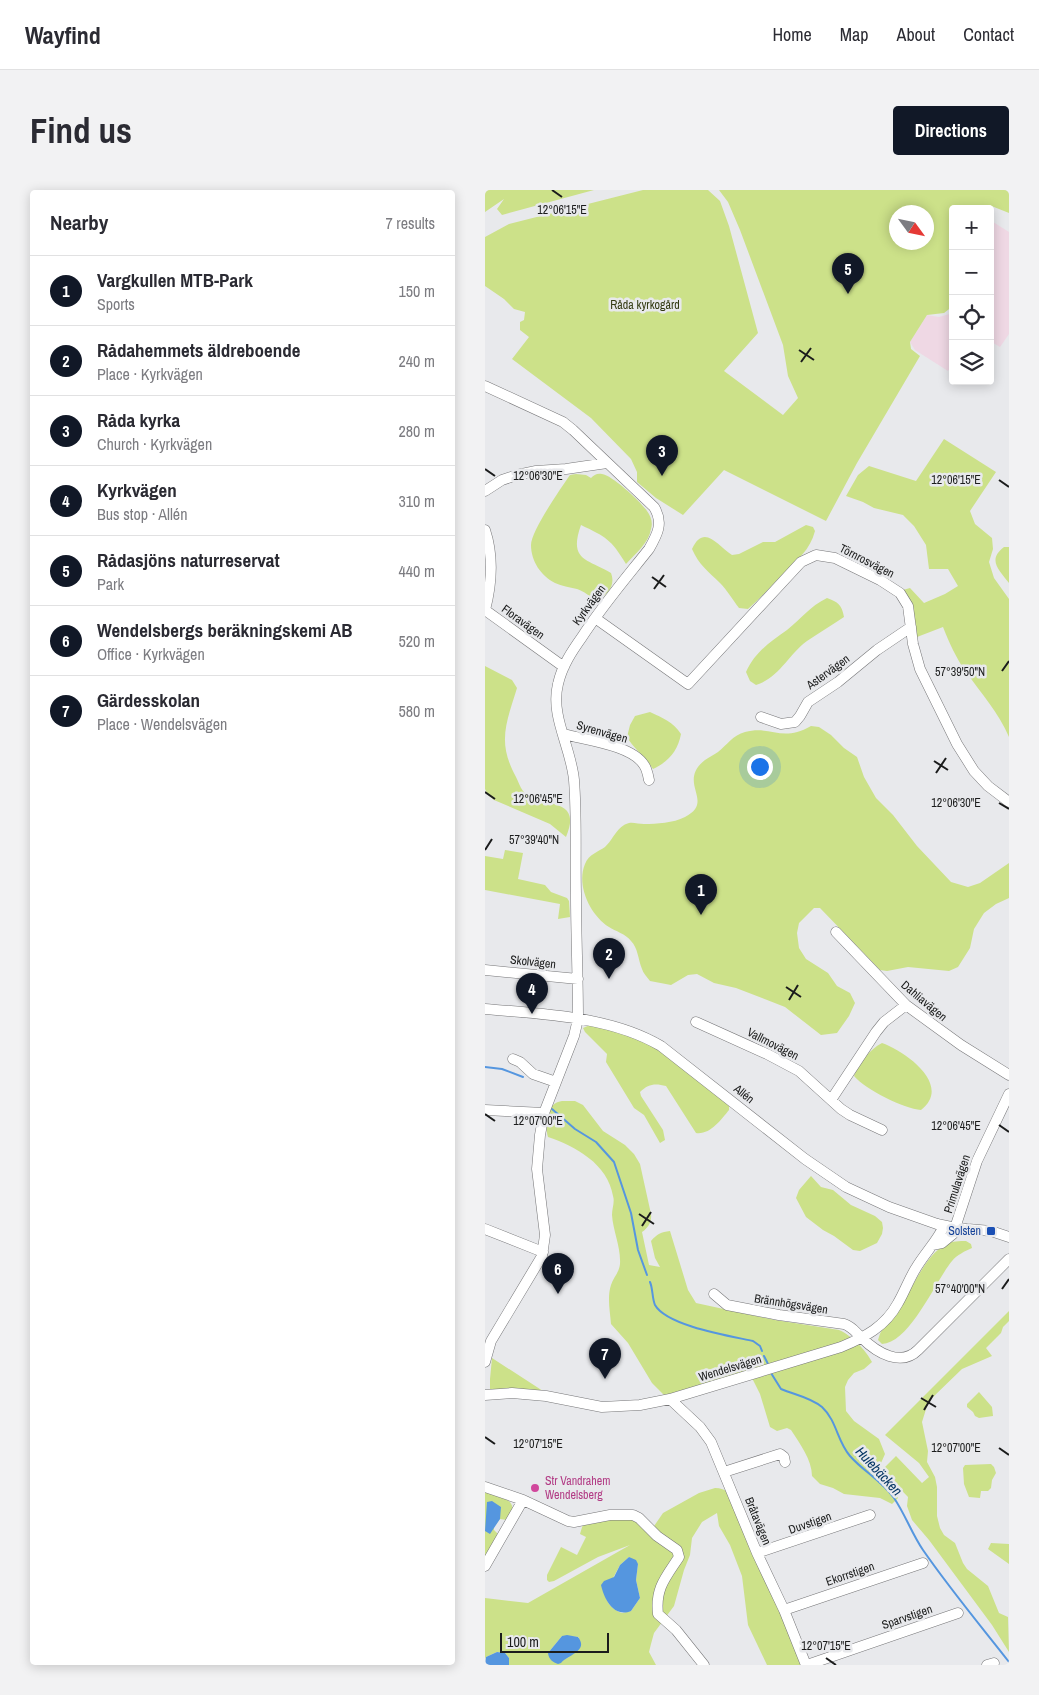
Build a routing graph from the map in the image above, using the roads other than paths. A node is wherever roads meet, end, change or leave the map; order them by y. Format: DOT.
graph roads {
  1 [pos="487,391"];
  2 [pos="607,463"];
  3 [pos="485,491"];
  4 [pos="485,530"];
  5 [pos="485,610"];
  6 [pos="595,618"];
  7 [pos="911,627"];
  8 [pos="563,667"];
  9 [pos="761,717"];
  10 [pos="564,734"];
  11 [pos="649,780"];
  12 [pos="1009,802"];
  13 [pos="836,932"];
  14 [pos="485,970"];
  15 [pos="578,979"];
  16 [pos="906,1005"];
  17 [pos="485,1009"];
  18 [pos="578,1019"];
  19 [pos="696,1022"];
  20 [pos="513,1059"];
  21 [pos="1009,1075"];
  22 [pos="556,1082"];
  23 [pos="1009,1094"];
  24 [pos="831,1100"];
  25 [pos="485,1110"];
  26 [pos="544,1113"];
  27 [pos="882,1130"];
  28 [pos="944,1226"];
  29 [pos="485,1228"];
  30 [pos="956,1228"];
  31 [pos="977,1231"];
  32 [pos="1009,1236"];
  33 [pos="1009,1242"];
  34 [pos="932,1245"];
  35 [pos="543,1252"];
  36 [pos="1009,1259"];
  37 [pos="714,1294"];
  38 [pos="862,1338"];
  39 [pos="485,1362"];
  40 [pos="485,1395"];
  41 [pos="670,1399"];
  42 [pos="785,1462"];
  43 [pos="725,1472"];
  44 [pos="485,1487"];
  45 [pos="523,1500"];
  46 [pos="870,1515"];
  47 [pos="757,1553"];
  48 [pos="923,1563"];
  49 [pos="485,1566"];
  50 [pos="784,1610"];
  51 [pos="958,1613"];
  52 [pos="704,1665"];
  53 [pos="806,1665"];
  1 -- 2 [label="street, Kyrkvägen"];
  2 -- 3 [label="street"];
  2 -- 6 [label="street, Kyrkvägen"];
  4 -- 5 [label="street, Floravägen"];
  5 -- 8 [label="street, Floravägen"];
  6 -- 7 [label="street, Törnrosvägen"];
  6 -- 8 [label="street, Kyrkvägen"];
  7 -- 9 [label="street, Astervägen"];
  7 -- 12 [label="street, Törnrosvägen"];
  8 -- 10 [label="street, Kyrkvägen"];
  10 -- 11 [label="street, Syrenvägen"];
  10 -- 15 [label="street, Kyrkvägen"];
  13 -- 16 [label="street, Dahliavägen"];
  14 -- 15 [label="street, Skolvägen"];
  15 -- 18 [label="street, Kyrkvägen"];
  16 -- 21 [label="street, Dahliavägen"];
  16 -- 24 [label="street"];
  17 -- 18 [label="street, Allén"];
  18 -- 22 [label="street, Kyrkvägen"];
  18 -- 28 [label="street, Allén"];
  19 -- 24 [label="street, Vallmovägen"];
  20 -- 22 [label="street"];
  22 -- 26 [label="street, Kyrkvägen"];
  23 -- 30 [label="street, Primulavägen"];
  24 -- 27 [label="street, Vallmovägen"];
  25 -- 26 [label="street"];
  26 -- 35 [label="street, Kyrkvägen"];
  28 -- 30 [label="street, Allén"];
  28 -- 34 [label="street, Wendelsvägen"];
  29 -- 35 [label="street"];
  30 -- 31 [label="street, Allén"];
  30 -- 34 [label="street, Wendelsvägen"];
  31 -- 32 [label="street, Allén"];
  31 -- 33 [label="street, Allén"];
  34 -- 38 [label="street, Wendelsvägen"];
  35 -- 39 [label="street, Kyrkvägen"];
  36 -- 38 [label="street, Brännhögsvägen"];
  37 -- 38 [label="street, Brännhögsvägen"];
  38 -- 41 [label="street, Wendelsvägen"];
  40 -- 41 [label="street, Wendelsvägen"];
  41 -- 43 [label="street, Bråtavägen"];
  42 -- 43 [label="street"];
  43 -- 47 [label="street, Bråtavägen"];
  44 -- 45 [label="street"];
  45 -- 49 [label="street"];
  45 -- 52 [label="street"];
  46 -- 47 [label="street, Duvstigen"];
  47 -- 50 [label="street, Bråtavägen"];
  48 -- 50 [label="street, Ekorrstigen"];
  50 -- 53 [label="street, Bråtavägen"];
  51 -- 53 [label="street, Sparvstigen"];
}
